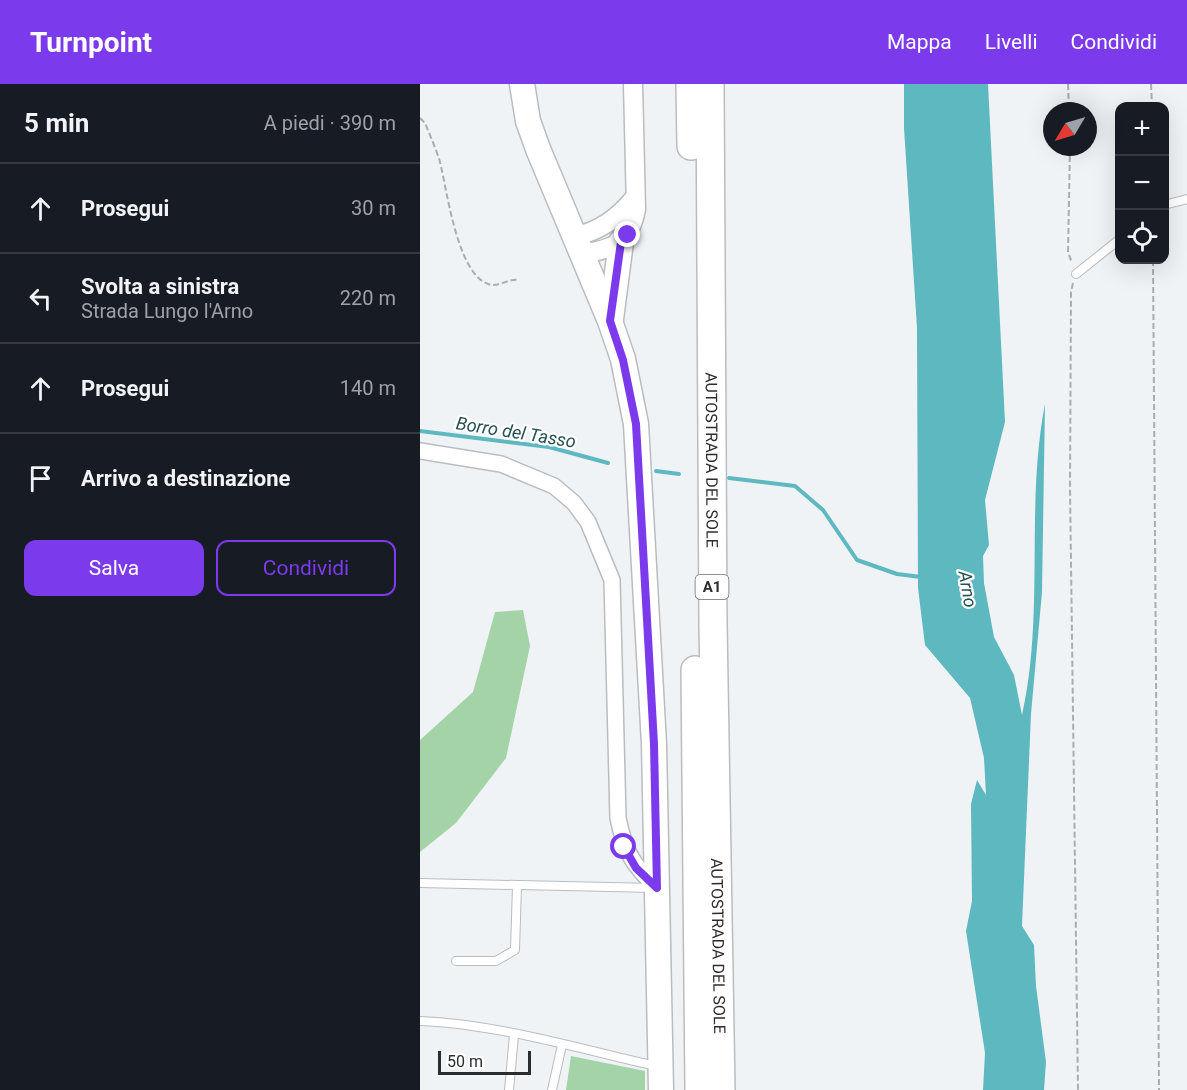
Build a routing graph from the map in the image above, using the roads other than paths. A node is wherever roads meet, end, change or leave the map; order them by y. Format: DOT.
graph roads {
  1 [pos="522,84"];
  2 [pos="633,84"];
  3 [pos="690,84"];
  4 [pos="710,84"];
  5 [pos="634,197"];
  6 [pos="1187,200"];
  7 [pos="1169,205"];
  8 [pos="621,242"];
  9 [pos="1115,242"];
  10 [pos="579,245"];
  11 [pos="1076,274"];
  12 [pos="610,321"];
  13 [pos="420,451"];
  14 [pos="420,883"];
  15 [pos="517,885"];
  16 [pos="657,888"];
  17 [pos="456,961"];
  18 [pos="420,1021"];
  19 [pos="514,1035"];
  20 [pos="562,1045"];
  21 [pos="660,1079"];
  22 [pos="509,1090"];
  23 [pos="552,1090"];
  24 [pos="699,1090"];
  25 [pos="721,1090"];
  1 -- 10 [label="main road"];
  2 -- 5 [label="street"];
  3 -- 24 [label="highway, AUTOSTRADA DEL SOLE / A1"];
  4 -- 25 [label="highway, AUTOSTRADA DEL SOLE / A1"];
  5 -- 8 [label="street"];
  5 -- 10 [label="street"];
  6 -- 7 [label="lane"];
  8 -- 10 [label="street"];
  8 -- 12 [label="main road"];
  9 -- 11 [label="lane"];
  10 -- 12 [label="main road"];
  12 -- 16 [label="main road"];
  13 -- 16 [label="street"];
  14 -- 15 [label="lane"];
  15 -- 16 [label="lane"];
  15 -- 17 [label="lane"];
  16 -- 21 [label="main road"];
  18 -- 19 [label="lane"];
  19 -- 20 [label="lane"];
  19 -- 22 [label="lane"];
  20 -- 21 [label="lane"];
  20 -- 23 [label="lane"];
}
